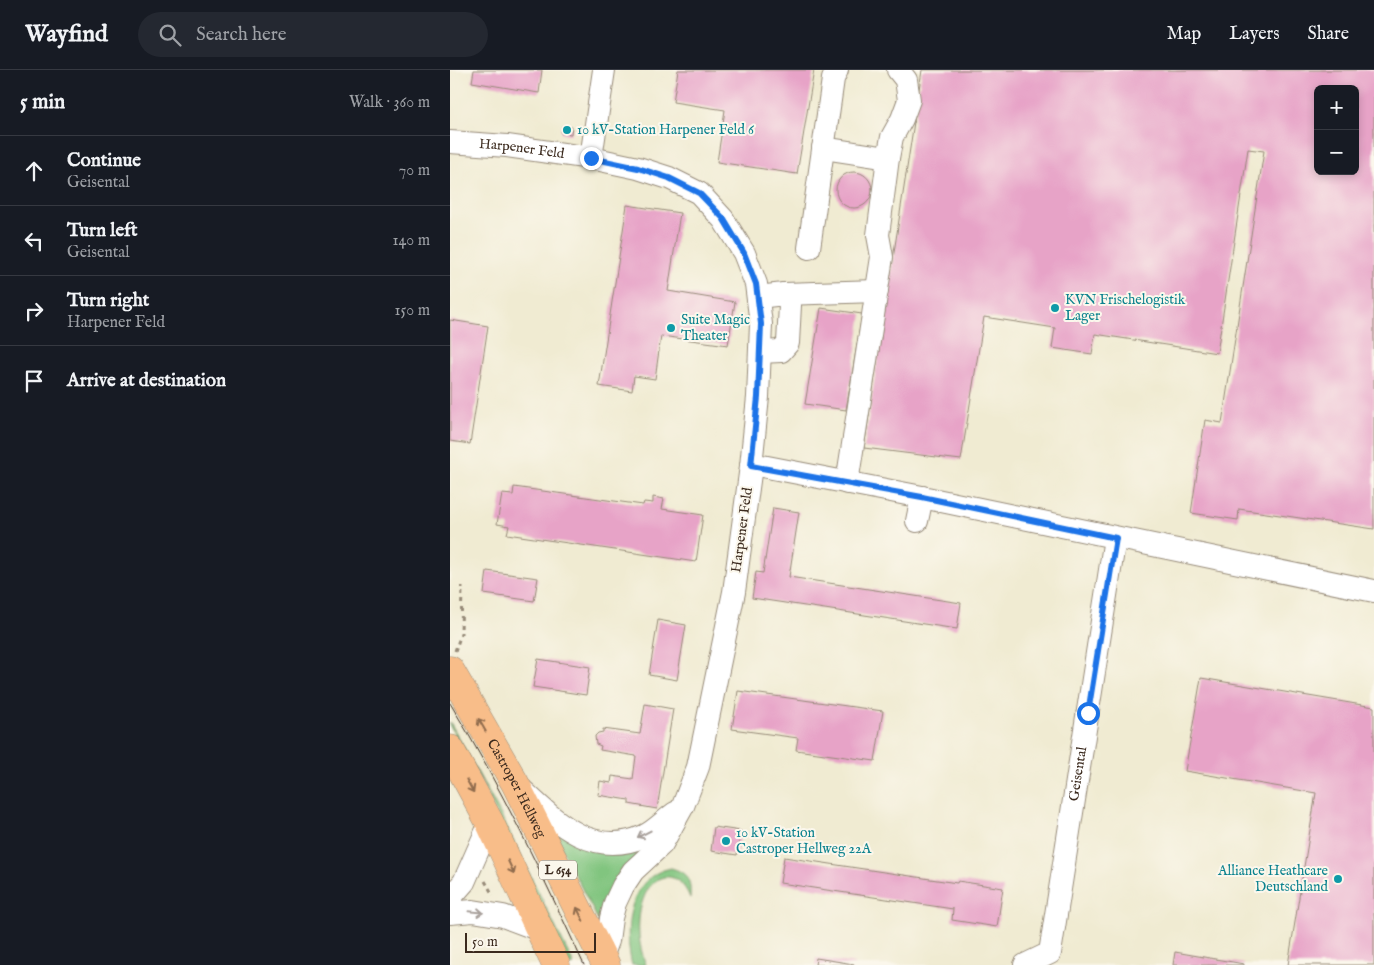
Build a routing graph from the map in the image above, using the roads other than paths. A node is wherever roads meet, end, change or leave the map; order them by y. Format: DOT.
graph roads {
  1 [pos="604,70"];
  2 [pos="837,70"];
  3 [pos="898,70"];
  4 [pos="450,142"];
  5 [pos="823,148"];
  6 [pos="591,158"];
  7 [pos="888,158"];
  8 [pos="809,248"];
  9 [pos="877,291"];
  10 [pos="784,294"];
  11 [pos="758,297"];
  12 [pos="760,352"];
  13 [pos="751,466"];
  14 [pos="847,483"];
  15 [pos="922,497"];
  16 [pos="917,521"];
  17 [pos="1116,538"];
  18 [pos="1374,591"];
  19 [pos="451,665"];
  20 [pos="450,749"];
  21 [pos="515,782"];
  22 [pos="683,806"];
  23 [pos="490,822"];
  24 [pos="450,898"];
  25 [pos="450,913"];
  26 [pos="540,930"];
  27 [pos="604,961"];
  28 [pos="556,965"];
  29 [pos="1025,965"];
  1 -- 6 [label="street"];
  2 -- 5 [label="street"];
  3 -- 7 [label="street"];
  4 -- 6 [label="street, Harpener Feld"];
  5 -- 7 [label="street"];
  5 -- 8 [label="street"];
  6 -- 11 [label="street, Harpener Feld"];
  7 -- 9 [label="street"];
  9 -- 10 [label="street"];
  9 -- 14 [label="street"];
  10 -- 11 [label="street"];
  10 -- 12 [label="street"];
  11 -- 12 [label="street, Harpener Feld"];
  12 -- 13 [label="street, Harpener Feld"];
  13 -- 14 [label="street"];
  13 -- 22 [label="street, Harpener Feld"];
  14 -- 15 [label="street"];
  15 -- 16 [label="street"];
  15 -- 17 [label="street"];
  17 -- 18 [label="street"];
  17 -- 29 [label="street, Geisental"];
  21 -- 19 [label="main road, Castroper Hellweg / L 654, one-way"];
  20 -- 23 [label="main road, L 654, one-way"];
  22 -- 21 [label="street, one-way"];
  27 -- 21 [label="main road, Castroper Hellweg / L 654, one-way"];
  22 -- 27 [label="street, Harpener Feld"];
  23 -- 24 [label="street"];
  23 -- 26 [label="main road, L 654, one-way"];
  25 -- 26 [label="street, one-way"];
  26 -- 28 [label="main road, L 654"];
}
